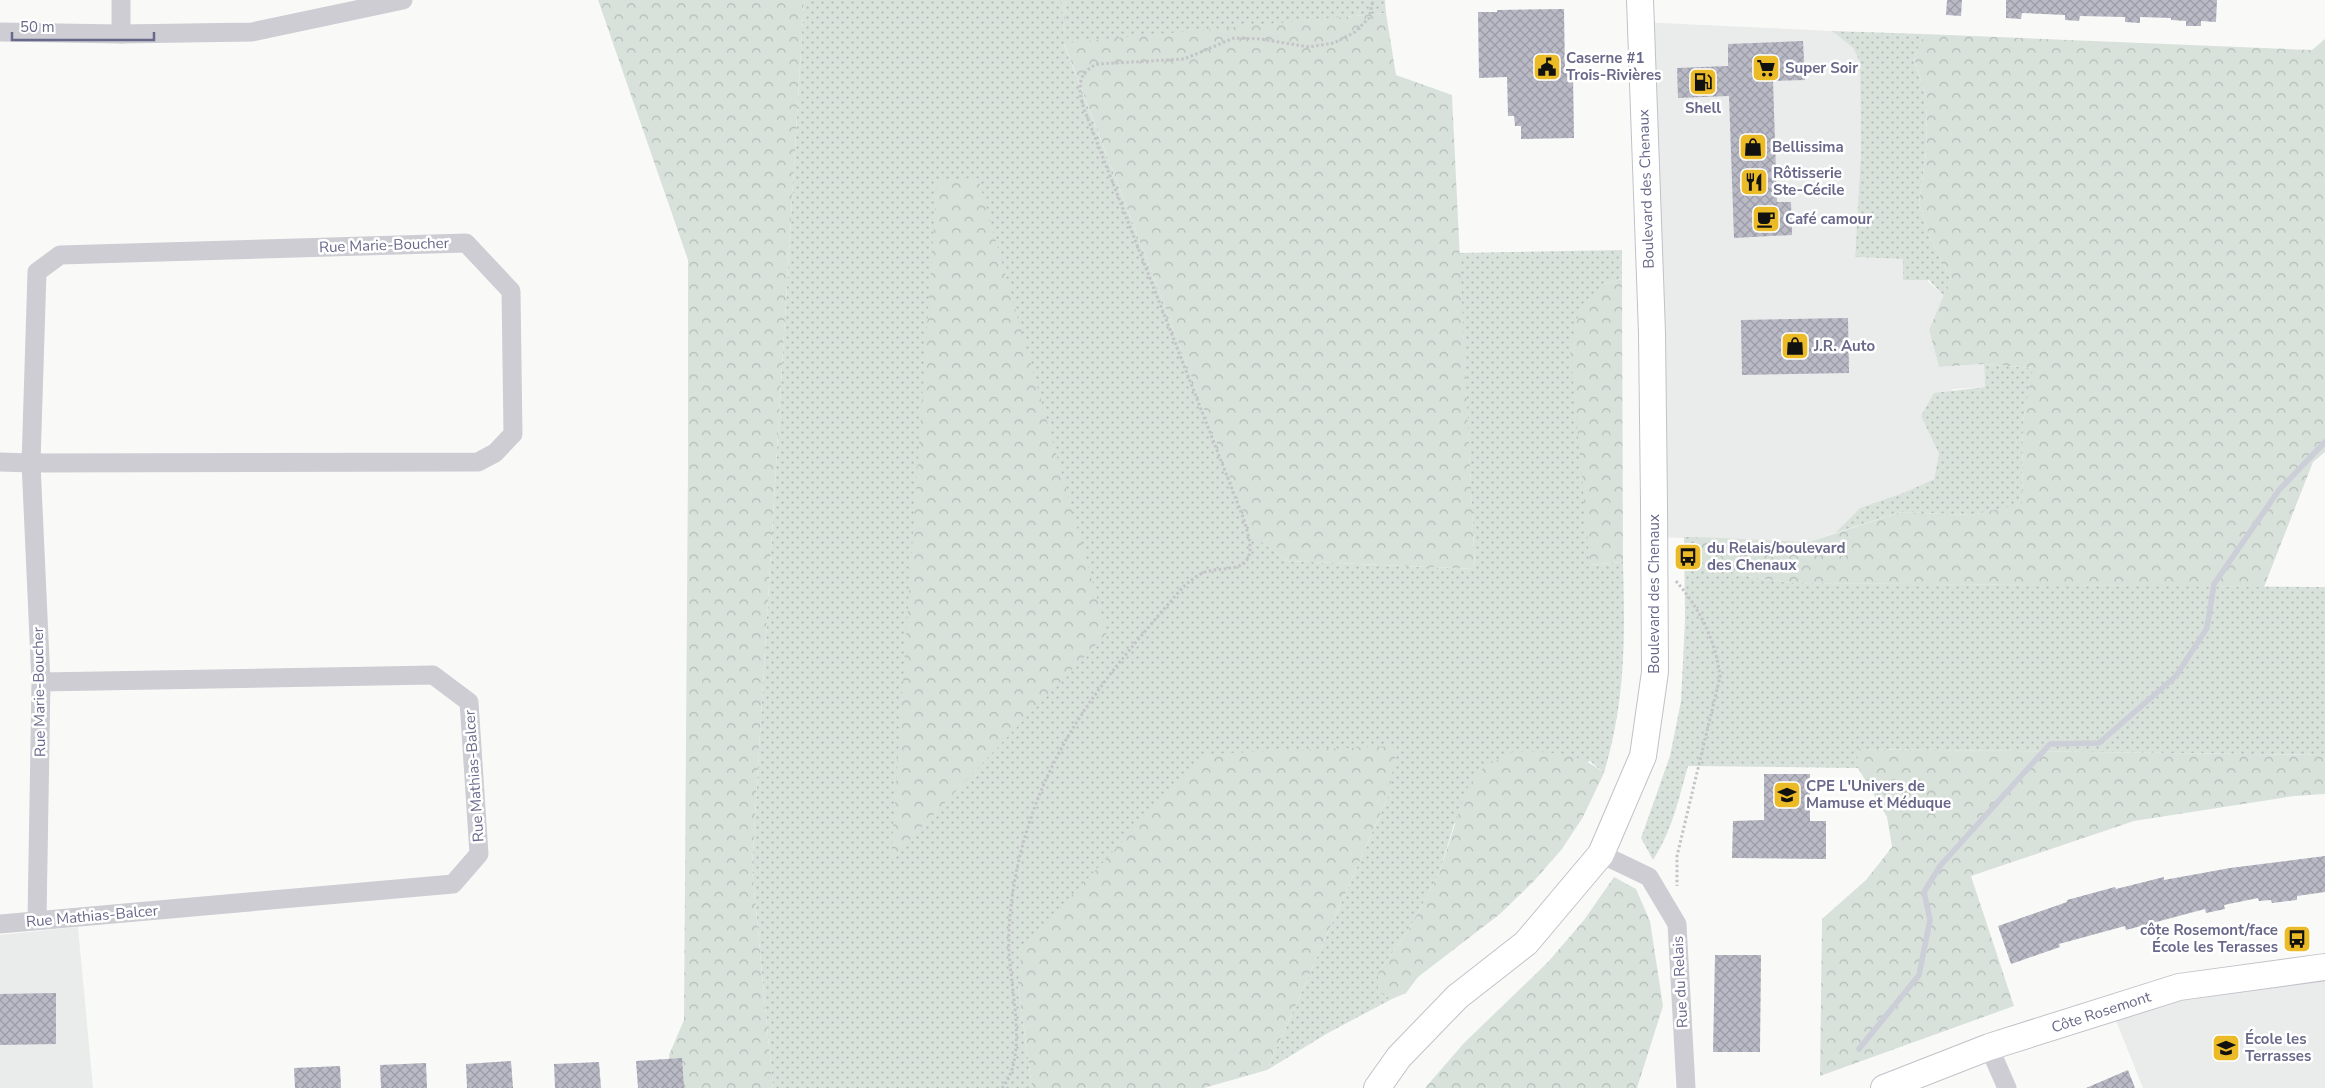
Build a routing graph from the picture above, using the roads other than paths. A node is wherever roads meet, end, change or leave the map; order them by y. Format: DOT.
graph roads {
  1 [pos="121,0"];
  2 [pos="403,0"];
  3 [pos="1640,0"];
  4 [pos="0,32"];
  5 [pos="121,34"];
  6 [pos="0,462"];
  7 [pos="31,463"];
  8 [pos="41,682"];
  9 [pos="1601,854"];
  10 [pos="37,920"];
  11 [pos="0,924"];
  12 [pos="2325,967"];
  13 [pos="1990,1047"];
  14 [pos="1377,1088"];
  15 [pos="1686,1088"];
  16 [pos="1884,1088"];
  17 [pos="2007,1088"];
  1 -- 5 [label="street"];
  2 -- 5 [label="street"];
  3 -- 9 [label="main road, Boulevard des Chenaux"];
  4 -- 5 [label="street"];
  6 -- 7 [label="street, Rue Marie-Boucher"];
  7 -- 7 [label="street, Rue Marie-Boucher"];
  7 -- 8 [label="street, Rue Marie-Boucher"];
  8 -- 10 [label="street, Rue Marie-Boucher"];
  8 -- 10 [label="street, Rue Mathias-Balcer"];
  9 -- 14 [label="main road, Boulevard des Chenaux"];
  9 -- 15 [label="street, Rue du Relais"];
  10 -- 11 [label="street, Rue Mathias-Balcer"];
  12 -- 13 [label="main road, Côte Rosemont"];
  13 -- 16 [label="main road, Côte Rosemont"];
  13 -- 17 [label="street"];
}
